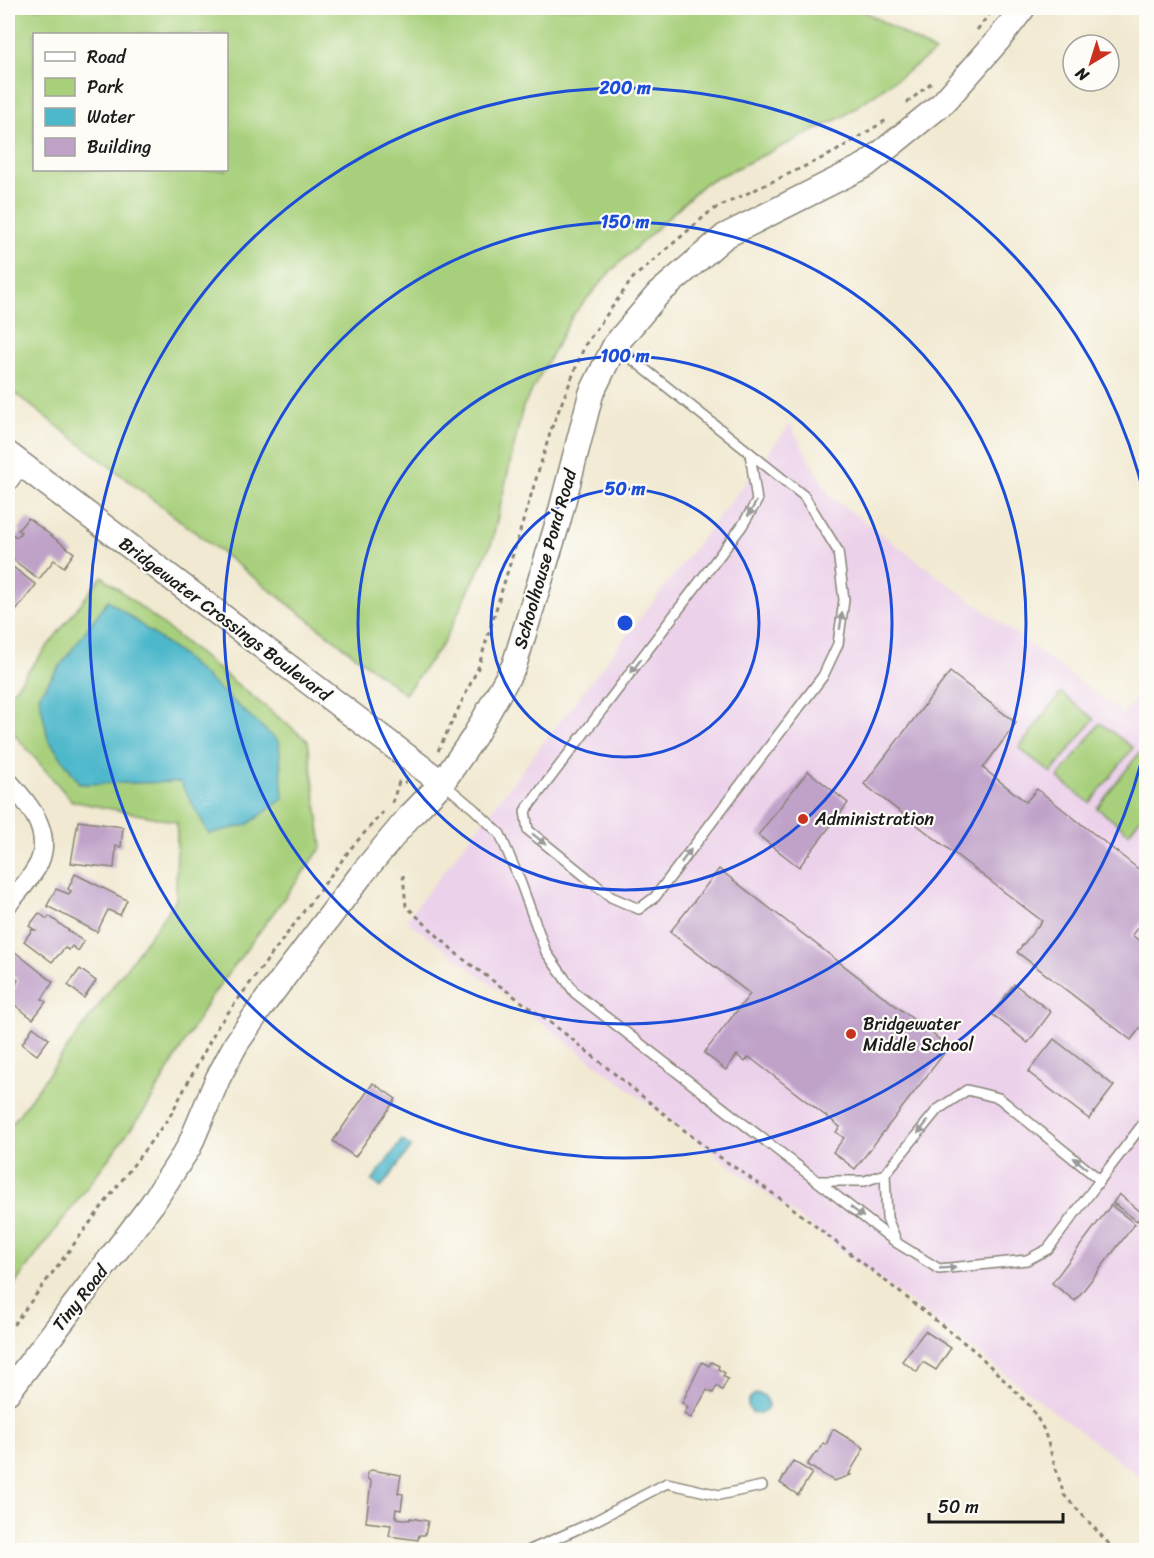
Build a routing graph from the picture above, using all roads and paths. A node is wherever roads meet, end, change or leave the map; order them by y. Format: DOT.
graph roads {
  1 [pos="994,8"];
  2 [pos="1023,8"];
  3 [pos="973,35"];
  4 [pos="937,78"];
  5 [pos="905,104"];
  6 [pos="889,118"];
  7 [pos="615,345"];
  8 [pos="750,453"];
  9 [pos="12,467"];
  10 [pos="423,768"];
  11 [pos="8,781"];
  12 [pos="442,783"];
  13 [pos="392,803"];
  14 [pos="384,812"];
  15 [pos="403,875"];
  16 [pos="8,904"];
  17 [pos="1146,1120"];
  18 [pos="885,1174"];
  19 [pos="1100,1180"];
  20 [pos="818,1181"];
  21 [pos="152,1204"];
  22 [pos="897,1243"];
  23 [pos="8,1332"];
  24 [pos="8,1392"];
  25 [pos="762,1486"];
  26 [pos="530,1551"];
  27 [pos="1120,1551"];
  1 -- 3 [label="path"];
  2 -- 7 [label="street, Schoolhouse Pond Road"];
  4 -- 5 [label="path"];
  6 -- 10 [label="path"];
  7 -- 8 [label="lane"];
  7 -- 12 [label="street, Schoolhouse Pond Road"];
  8 -- 8 [label="lane, one-way"];
  9 -- 10 [label="street, Bridgewater Crossings Boulevard"];
  10 -- 12 [label="street, Bridgewater Crossings Boulevard"];
  10 -- 13 [label="path"];
  11 -- 16 [label="street"];
  12 -- 20 [label="lane"];
  12 -- 21 [label="street, Schoolhouse Pond Road"];
  14 -- 23 [label="path"];
  15 -- 27 [label="path"];
  17 -- 19 [label="lane"];
  19 -- 18 [label="lane, one-way"];
  18 -- 20 [label="lane"];
  18 -- 22 [label="lane"];
  22 -- 19 [label="lane, one-way"];
  20 -- 22 [label="lane, one-way"];
  21 -- 24 [label="street, Tiny Road"];
  25 -- 26 [label="lane"];
}
